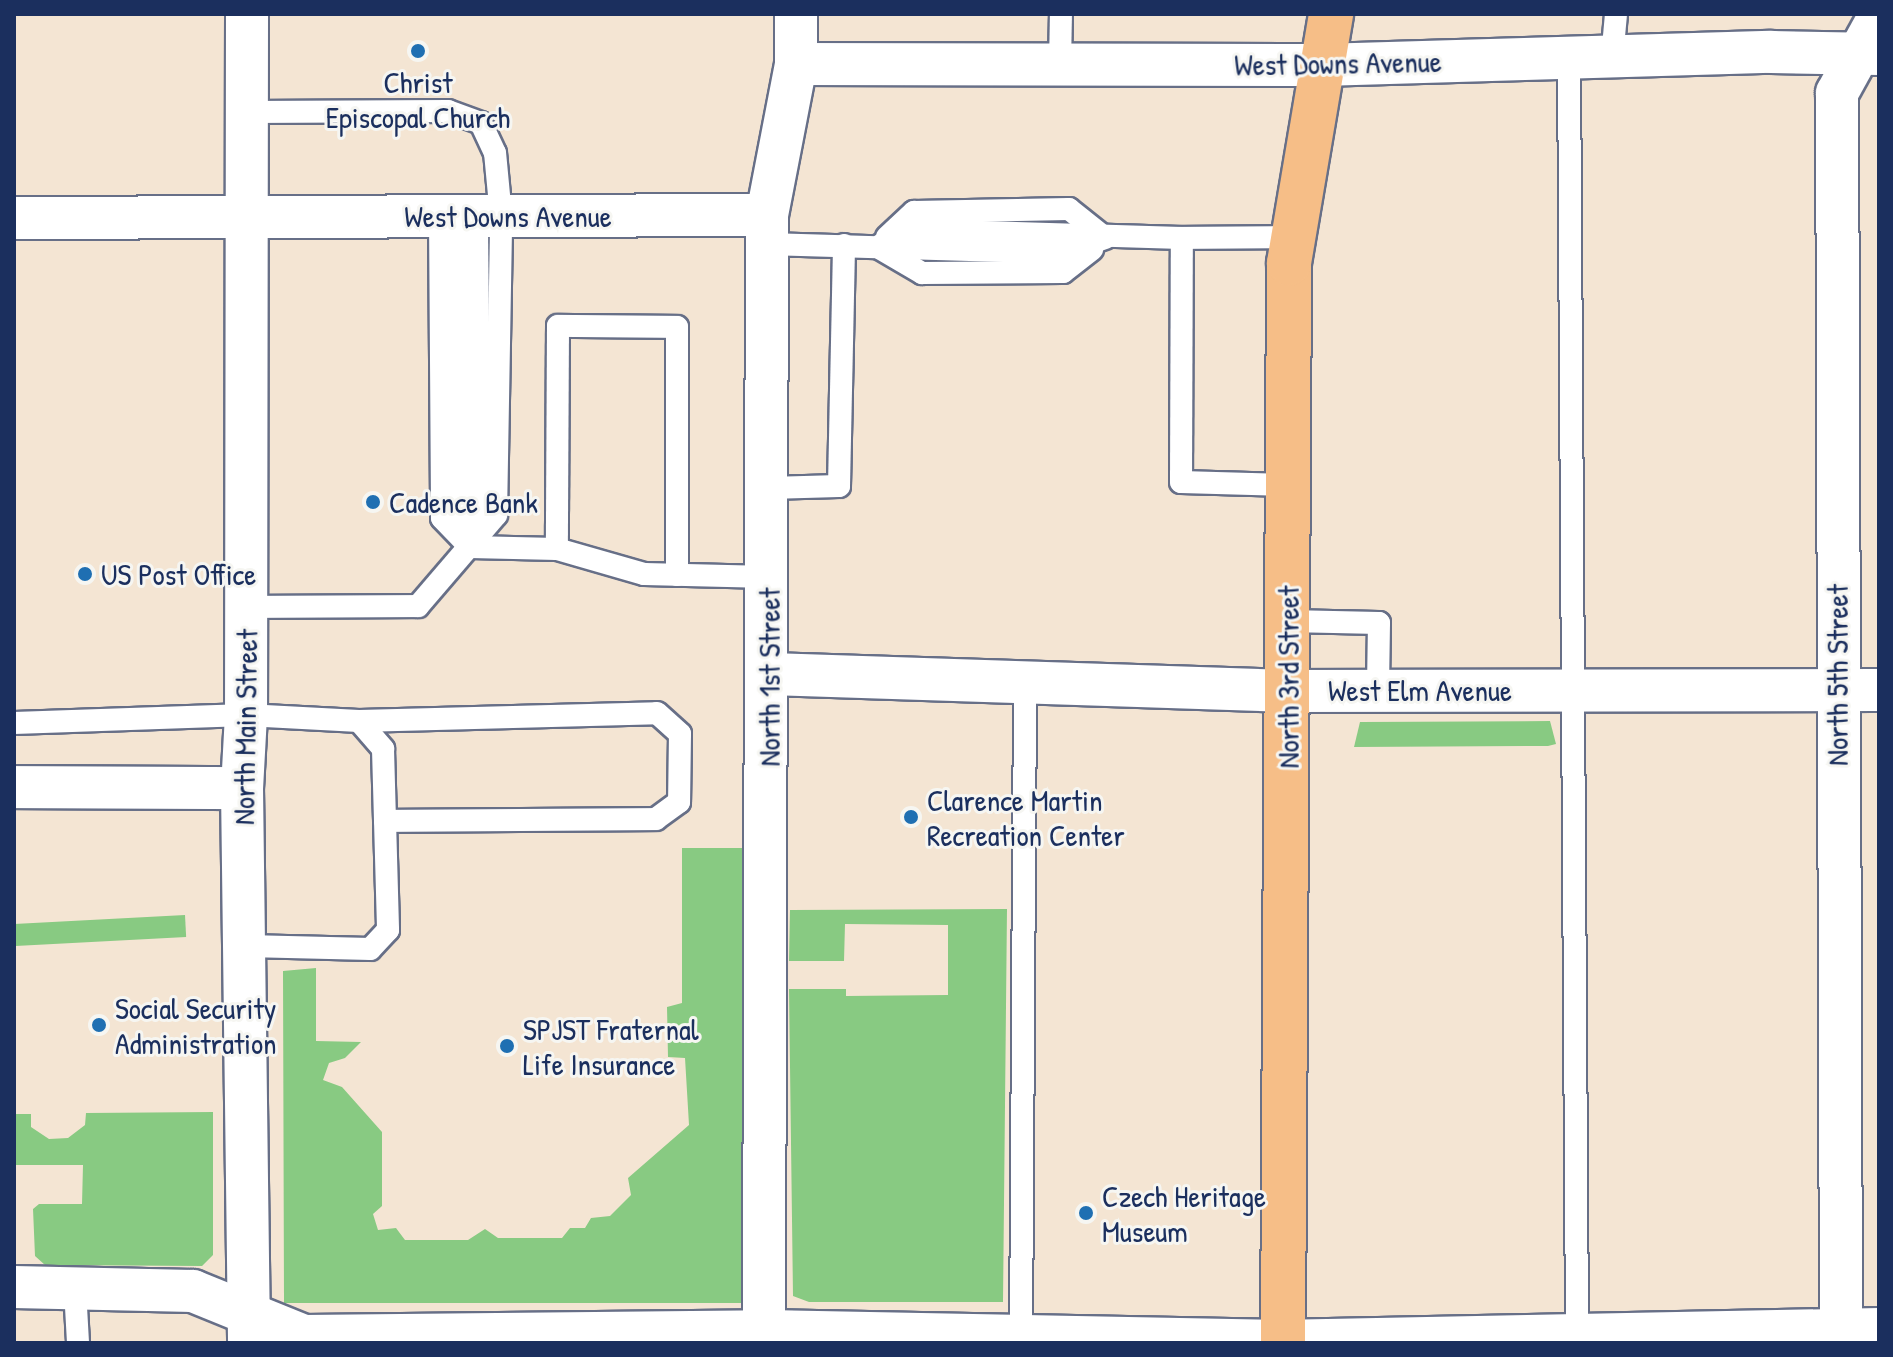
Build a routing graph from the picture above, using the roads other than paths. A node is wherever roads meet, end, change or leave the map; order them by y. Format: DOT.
graph roads {
  1 [pos="247,14"];
  2 [pos="796,14"];
  3 [pos="1061,14"];
  4 [pos="1331,14"];
  5 [pos="1616,14"];
  6 [pos="1879,17"];
  7 [pos="1868,53"];
  8 [pos="1612,58"];
  9 [pos="1569,59"];
  10 [pos="796,64"];
  11 [pos="1060,64"];
  12 [pos="1321,65"];
  13 [pos="249,112"];
  14 [pos="469,216"];
  15 [pos="250,217"];
  16 [pos="14,218"];
  17 [pos="767,230"];
  18 [pos="1294,237"];
  19 [pos="1105,238"];
  20 [pos="1182,238"];
  21 [pos="844,245"];
  22 [pos="877,246"];
  23 [pos="1289,485"];
  24 [pos="769,488"];
  25 [pos="470,547"];
  26 [pos="557,549"];
  27 [pos="677,575"];
  28 [pos="769,577"];
  29 [pos="247,607"];
  30 [pos="1288,621"];
  31 [pos="770,674"];
  32 [pos="1025,683"];
  33 [pos="1378,690"];
  34 [pos="1572,690"];
  35 [pos="1879,690"];
  36 [pos="1288,691"];
  37 [pos="1837,691"];
  38 [pos="246,715"];
  39 [pos="359,721"];
  40 [pos="14,723"];
  41 [pos="14,787"];
  42 [pos="242,788"];
  43 [pos="385,821"];
  44 [pos="247,946"];
  45 [pos="14,1287"];
  46 [pos="75,1289"];
  47 [pos="249,1330"];
  48 [pos="1854,1333"];
  49 [pos="764,1337"];
  50 [pos="1686,1337"];
  51 [pos="1021,1338"];
  52 [pos="1577,1339"];
  53 [pos="1283,1342"];
  54 [pos="78,1343"];
  1 -- 13 [label="street, North Main Street"];
  2 -- 10 [label="street, North 1st Street"];
  3 -- 11 [label="lane"];
  4 -- 12 [label="main road, North 3rd Street"];
  5 -- 8 [label="lane"];
  6 -- 7 [label="street, North 5th Street"];
  7 -- 8 [label="street, West Downs Avenue"];
  7 -- 37 [label="street, North 5th Street"];
  8 -- 9 [label="street, West Downs Avenue"];
  9 -- 12 [label="street, West Downs Avenue"];
  9 -- 34 [label="lane"];
  10 -- 11 [label="street, West Downs Avenue"];
  10 -- 17 [label="street, North 1st Street"];
  11 -- 12 [label="street, West Downs Avenue"];
  12 -- 18 [label="main road, North 3rd Street"];
  13 -- 14 [label="lane"];
  13 -- 15 [label="street, North Main Street"];
  14 -- 15 [label="street, West Downs Avenue"];
  14 -- 17 [label="street, West Downs Avenue"];
  14 -- 25 [label="lane"];
  14 -- 25 [label="lane"];
  15 -- 16 [label="street, West Downs Avenue"];
  15 -- 29 [label="street, North Main Street"];
  17 -- 21 [label="lane"];
  17 -- 24 [label="street, North 1st Street"];
  18 -- 20 [label="lane"];
  18 -- 23 [label="main road, North 3rd Street"];
  19 -- 20 [label="lane"];
  19 -- 22 [label="lane"];
  19 -- 22 [label="lane"];
  20 -- 23 [label="lane"];
  21 -- 22 [label="lane"];
  21 -- 24 [label="lane"];
  23 -- 30 [label="main road, North 3rd Street"];
  24 -- 28 [label="street, North 1st Street"];
  25 -- 26 [label="lane"];
  25 -- 29 [label="lane"];
  26 -- 27 [label="lane"];
  26 -- 27 [label="lane"];
  27 -- 28 [label="lane"];
  28 -- 31 [label="street, North 1st Street"];
  29 -- 38 [label="street, North Main Street"];
  30 -- 33 [label="lane"];
  30 -- 36 [label="main road, North 3rd Street"];
  31 -- 32 [label="street, West Elm Avenue"];
  31 -- 49 [label="street, North 1st Street"];
  32 -- 36 [label="street, West Elm Avenue"];
  32 -- 51 [label="lane"];
  33 -- 34 [label="street, West Elm Avenue"];
  33 -- 36 [label="street, West Elm Avenue"];
  34 -- 37 [label="street, West Elm Avenue"];
  34 -- 52 [label="lane"];
  35 -- 37 [label="street, West Elm Avenue"];
  36 -- 53 [label="main road, North 3rd Street"];
  37 -- 48 [label="street, North 5th Street"];
  38 -- 39 [label="lane"];
  38 -- 40 [label="lane"];
  38 -- 42 [label="street, North Main Street"];
  39 -- 43 [label="lane"];
  39 -- 43 [label="lane"];
  41 -- 42 [label="street"];
  42 -- 44 [label="street, North Main Street"];
  43 -- 44 [label="lane"];
  44 -- 47 [label="street, North Main Street"];
  45 -- 46 [label="street"];
  46 -- 47 [label="street"];
  46 -- 54 [label="lane"];
  47 -- 49 [label="street"];
  48 -- 50 [label="street"];
  49 -- 51 [label="street"];
  50 -- 52 [label="street"];
  51 -- 53 [label="street"];
  52 -- 53 [label="street"];
}
